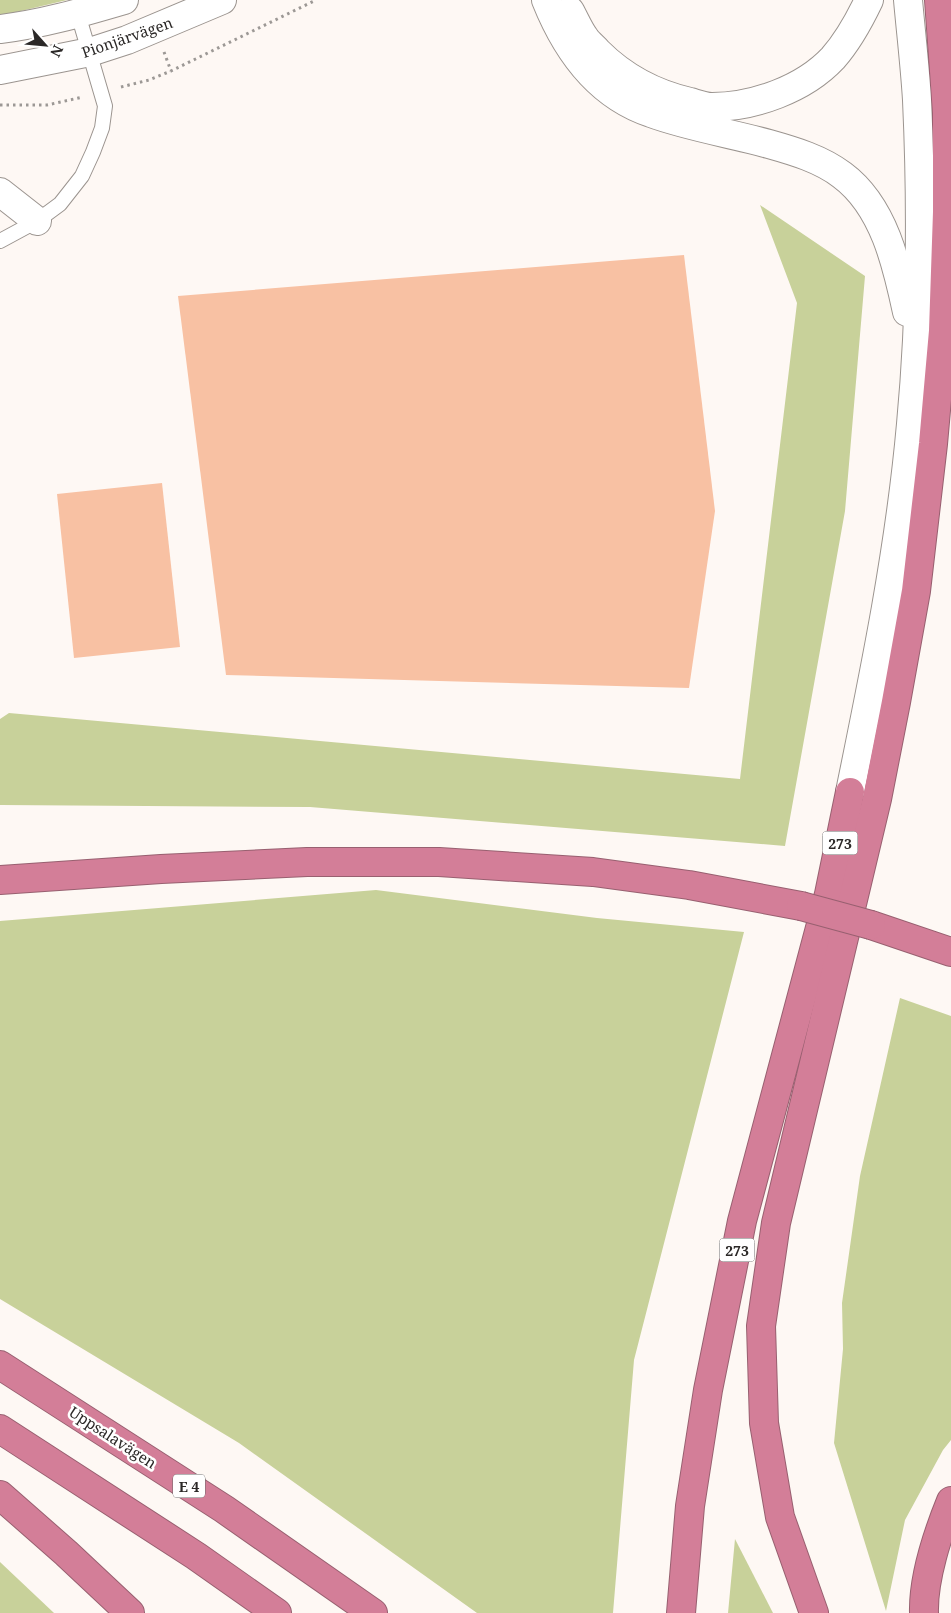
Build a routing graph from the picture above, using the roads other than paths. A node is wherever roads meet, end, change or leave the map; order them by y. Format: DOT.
graph roads {
  1 [pos="124,0"];
  2 [pos="222,0"];
  3 [pos="546,0"];
  4 [pos="566,0"];
  5 [pos="869,0"];
  6 [pos="908,0"];
  7 [pos="939,0"];
  8 [pos="78,14"];
  9 [pos="0,29"];
  10 [pos="90,52"];
  11 [pos="0,70"];
  12 [pos="949,126"];
  13 [pos="0,192"];
  14 [pos="37,221"];
  15 [pos="0,241"];
  16 [pos="916,353"];
  17 [pos="850,792"];
  18 [pos="0,880"];
  19 [pos="951,952"];
  20 [pos="0,1365"];
  21 [pos="0,1429"];
  22 [pos="0,1495"];
  23 [pos="951,1501"];
  24 [pos="130,1613"];
  25 [pos="277,1613"];
  26 [pos="373,1613"];
  27 [pos="681,1613"];
  28 [pos="814,1613"];
  29 [pos="924,1613"];
  1 -- 8 [label="main road"];
  2 -- 10 [label="main road, Pionjärvägen"];
  3 -- 16 [label="main road"];
  4 -- 5 [label="main road"];
  6 -- 16 [label="main road, 273"];
  7 -- 12 [label="highway"];
  8 -- 9 [label="main road"];
  8 -- 10 [label="lane"];
  10 -- 11 [label="main road, Pionjärvägen"];
  10 -- 14 [label="lane"];
  12 -- 28 [label="highway"];
  13 -- 14 [label="main road"];
  14 -- 15 [label="lane"];
  16 -- 17 [label="main road, 273"];
  17 -- 27 [label="highway, 273"];
  18 -- 19 [label="highway, bridge"];
  20 -- 26 [label="highway, Uppsalavägen / E 4"];
  21 -- 25 [label="highway"];
  22 -- 24 [label="highway"];
  23 -- 29 [label="highway"];
}
